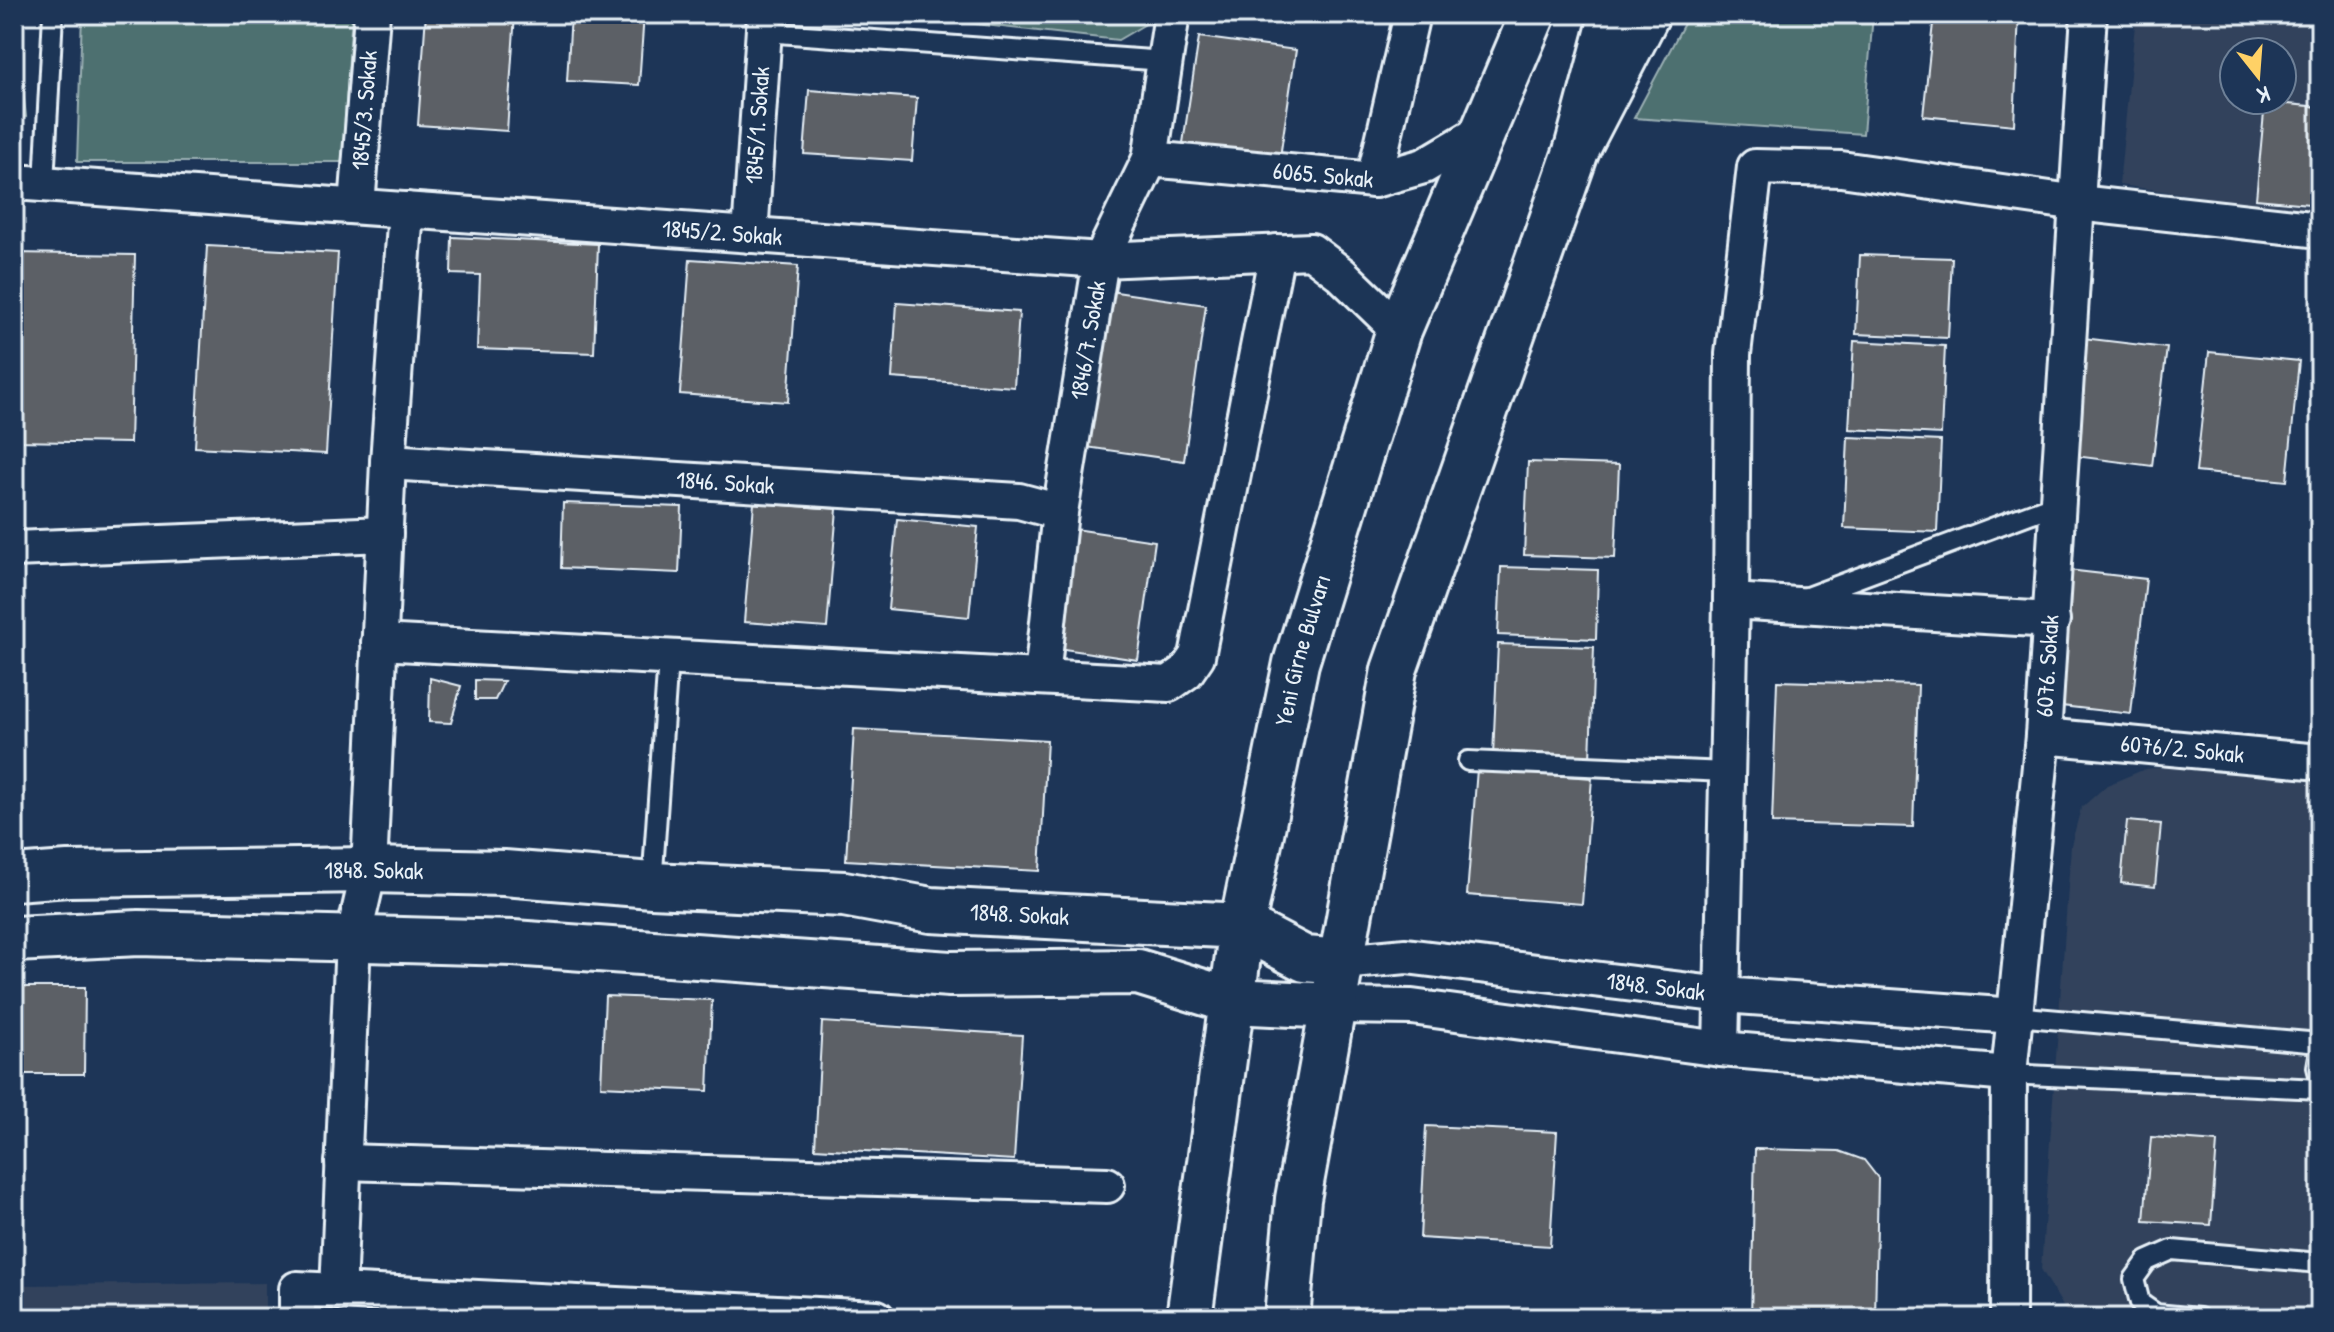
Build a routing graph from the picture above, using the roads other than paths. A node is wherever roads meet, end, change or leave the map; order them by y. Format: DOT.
graph roads {
  1 [pos="53,14"];
  2 [pos="372,14"];
  3 [pos="1172,14"];
  4 [pos="1412,14"];
  5 [pos="1533,14"];
  6 [pos="1613,14"];
  7 [pos="1647,14"];
  8 [pos="2089,14"];
  9 [pos="764,23"];
  10 [pos="1165,61"];
  11 [pos="1483,131"];
  12 [pos="1577,149"];
  13 [pos="1150,159"];
  14 [pos="1374,180"];
  15 [pos="29,182"];
  16 [pos="2078,203"];
  17 [pos="357,206"];
  18 [pos="406,210"];
  19 [pos="2320,230"];
  20 [pos="750,235"];
  21 [pos="1277,252"];
  22 [pos="1101,260"];
  23 [pos="1399,330"];
  24 [pos="388,462"];
  25 [pos="2059,503"];
  26 [pos="1060,512"];
  27 [pos="385,534"];
  28 [pos="14,549"];
  29 [pos="1731,601"];
  30 [pos="1789,604"];
  31 [pos="2052,620"];
  32 [pos="379,642"];
  33 [pos="668,659"];
  34 [pos="1042,677"];
  35 [pos="2043,736"];
  36 [pos="1468,761"];
  37 [pos="2320,762"];
  38 [pos="1727,772"];
  39 [pos="369,870"];
  40 [pos="14,878"];
  41 [pos="652,885"];
  42 [pos="1242,926"];
  43 [pos="14,939"];
  44 [pos="353,939"];
  45 [pos="1342,962"];
  46 [pos="1723,995"];
  47 [pos="1232,1001"];
  48 [pos="1335,1006"];
  49 [pos="2015,1016"];
  50 [pos="2320,1043"];
  51 [pos="1721,1049"];
  52 [pos="2320,1050"];
  53 [pos="2009,1074"];
  54 [pos="2320,1079"];
  55 [pos="2320,1089"];
  56 [pos="343,1162"];
  57 [pos="1107,1185"];
  58 [pos="2320,1263"];
  59 [pos="338,1292"];
  60 [pos="297,1318"];
  61 [pos="877,1318"];
  62 [pos="1189,1318"];
  63 [pos="1287,1318"];
  64 [pos="2008,1318"];
  65 [pos="2199,1318"];
  1 -- 15 [label="lane"];
  2 -- 17 [label="street, 1845/3. Sokak"];
  3 -- 10 [label="street, 1846/7. Sokak"];
  4 -- 14 [label="street, 6065. Sokak"];
  5 -- 11 [label="main road, Yeni Girne Bulvarı"];
  6 -- 12 [label="main road"];
  7 -- 12 [label="main road"];
  8 -- 16 [label="street, 6076. Sokak"];
  9 -- 10 [label="lane"];
  9 -- 20 [label="street, 1845/1. Sokak"];
  10 -- 13 [label="street, 1846/7. Sokak"];
  11 -- 14 [label="street"];
  11 -- 23 [label="main road, Yeni Girne Bulvarı"];
  12 -- 45 [label="main road"];
  13 -- 14 [label="street, 6065. Sokak"];
  13 -- 22 [label="street, 1846/7. Sokak"];
  15 -- 17 [label="street, 1845/2. Sokak"];
  16 -- 19 [label="street"];
  16 -- 25 [label="street, 6076. Sokak"];
  16 -- 29 [label="street"];
  17 -- 18 [label="street, 1845/2. Sokak"];
  18 -- 20 [label="street, 1845/2. Sokak"];
  18 -- 24 [label="street"];
  20 -- 22 [label="street, 1845/2. Sokak"];
  21 -- 22 [label="street, 1845/2. Sokak"];
  21 -- 23 [label="street, 1845/2. Sokak"];
  21 -- 34 [label="street"];
  22 -- 26 [label="street, 1846/7. Sokak"];
  23 -- 42 [label="main road, Yeni Girne Bulvarı"];
  24 -- 26 [label="street, 1846. Sokak"];
  24 -- 27 [label="street"];
  25 -- 30 [label="lane"];
  25 -- 31 [label="street, 6076. Sokak"];
  26 -- 34 [label="street, 1846/7. Sokak"];
  27 -- 28 [label="street"];
  27 -- 32 [label="street"];
  29 -- 30 [label="street"];
  29 -- 38 [label="street"];
  30 -- 31 [label="street"];
  31 -- 35 [label="street, 6076. Sokak"];
  32 -- 33 [label="street"];
  32 -- 39 [label="street"];
  33 -- 34 [label="street"];
  33 -- 41 [label="lane"];
  35 -- 37 [label="street, 6076/2. Sokak"];
  35 -- 49 [label="street, 6076. Sokak"];
  36 -- 38 [label="lane"];
  38 -- 46 [label="street"];
  39 -- 40 [label="main road, 1848. Sokak"];
  39 -- 41 [label="main road, 1848. Sokak"];
  39 -- 44 [label="street"];
  41 -- 42 [label="main road, 1848. Sokak"];
  42 -- 45 [label="main road, 1848. Sokak"];
  42 -- 47 [label="main road, Yeni Girne Bulvarı"];
  43 -- 44 [label="main road"];
  44 -- 47 [label="main road"];
  44 -- 56 [label="street"];
  45 -- 46 [label="street, 1848. Sokak"];
  45 -- 48 [label="main road"];
  46 -- 49 [label="street, 1848. Sokak"];
  46 -- 51 [label="street"];
  47 -- 48 [label="main road"];
  47 -- 62 [label="main road, Yeni Girne Bulvarı"];
  48 -- 51 [label="street"];
  48 -- 63 [label="main road"];
  49 -- 50 [label="lane"];
  49 -- 53 [label="street, 6076. Sokak"];
  51 -- 53 [label="street"];
  52 -- 54 [label="lane"];
  53 -- 55 [label="lane"];
  53 -- 64 [label="street, 6076. Sokak"];
  56 -- 57 [label="street"];
  56 -- 59 [label="street"];
  58 -- 65 [label="lane"];
  59 -- 60 [label="street"];
  59 -- 61 [label="street"];
}
